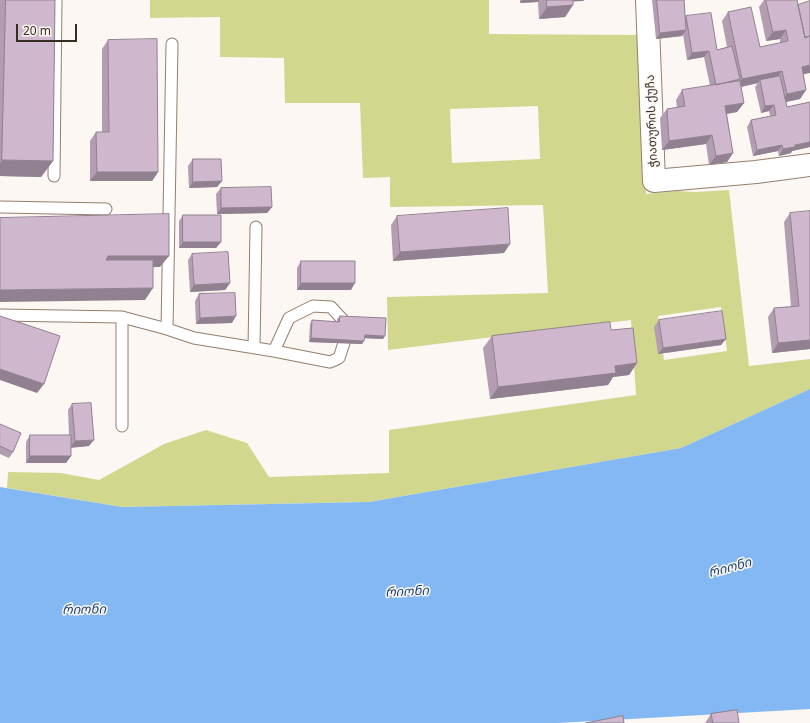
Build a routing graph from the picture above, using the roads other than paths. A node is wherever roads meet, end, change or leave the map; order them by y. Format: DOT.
graph roads {
  1 [pos="56,0"];
  2 [pos="647,0"];
  3 [pos="172,44"];
  4 [pos="810,164"];
  5 [pos="54,176"];
  6 [pos="0,207"];
  7 [pos="106,209"];
  8 [pos="256,228"];
  9 [pos="0,315"];
  10 [pos="122,317"];
  11 [pos="344,320"];
  12 [pos="167,329"];
  13 [pos="344,343"];
  14 [pos="254,348"];
  15 [pos="274,351"];
  16 [pos="122,426"];
  1 -- 5 [label="lane"];
  2 -- 4 [label="street, ჭიათურის ქუჩა"];
  3 -- 12 [label="lane"];
  6 -- 7 [label="lane"];
  8 -- 14 [label="lane"];
  9 -- 10 [label="lane"];
  10 -- 12 [label="lane"];
  10 -- 16 [label="lane"];
  11 -- 15 [label="lane"];
  12 -- 14 [label="lane"];
  13 -- 15 [label="lane"];
  14 -- 15 [label="lane"];
}
